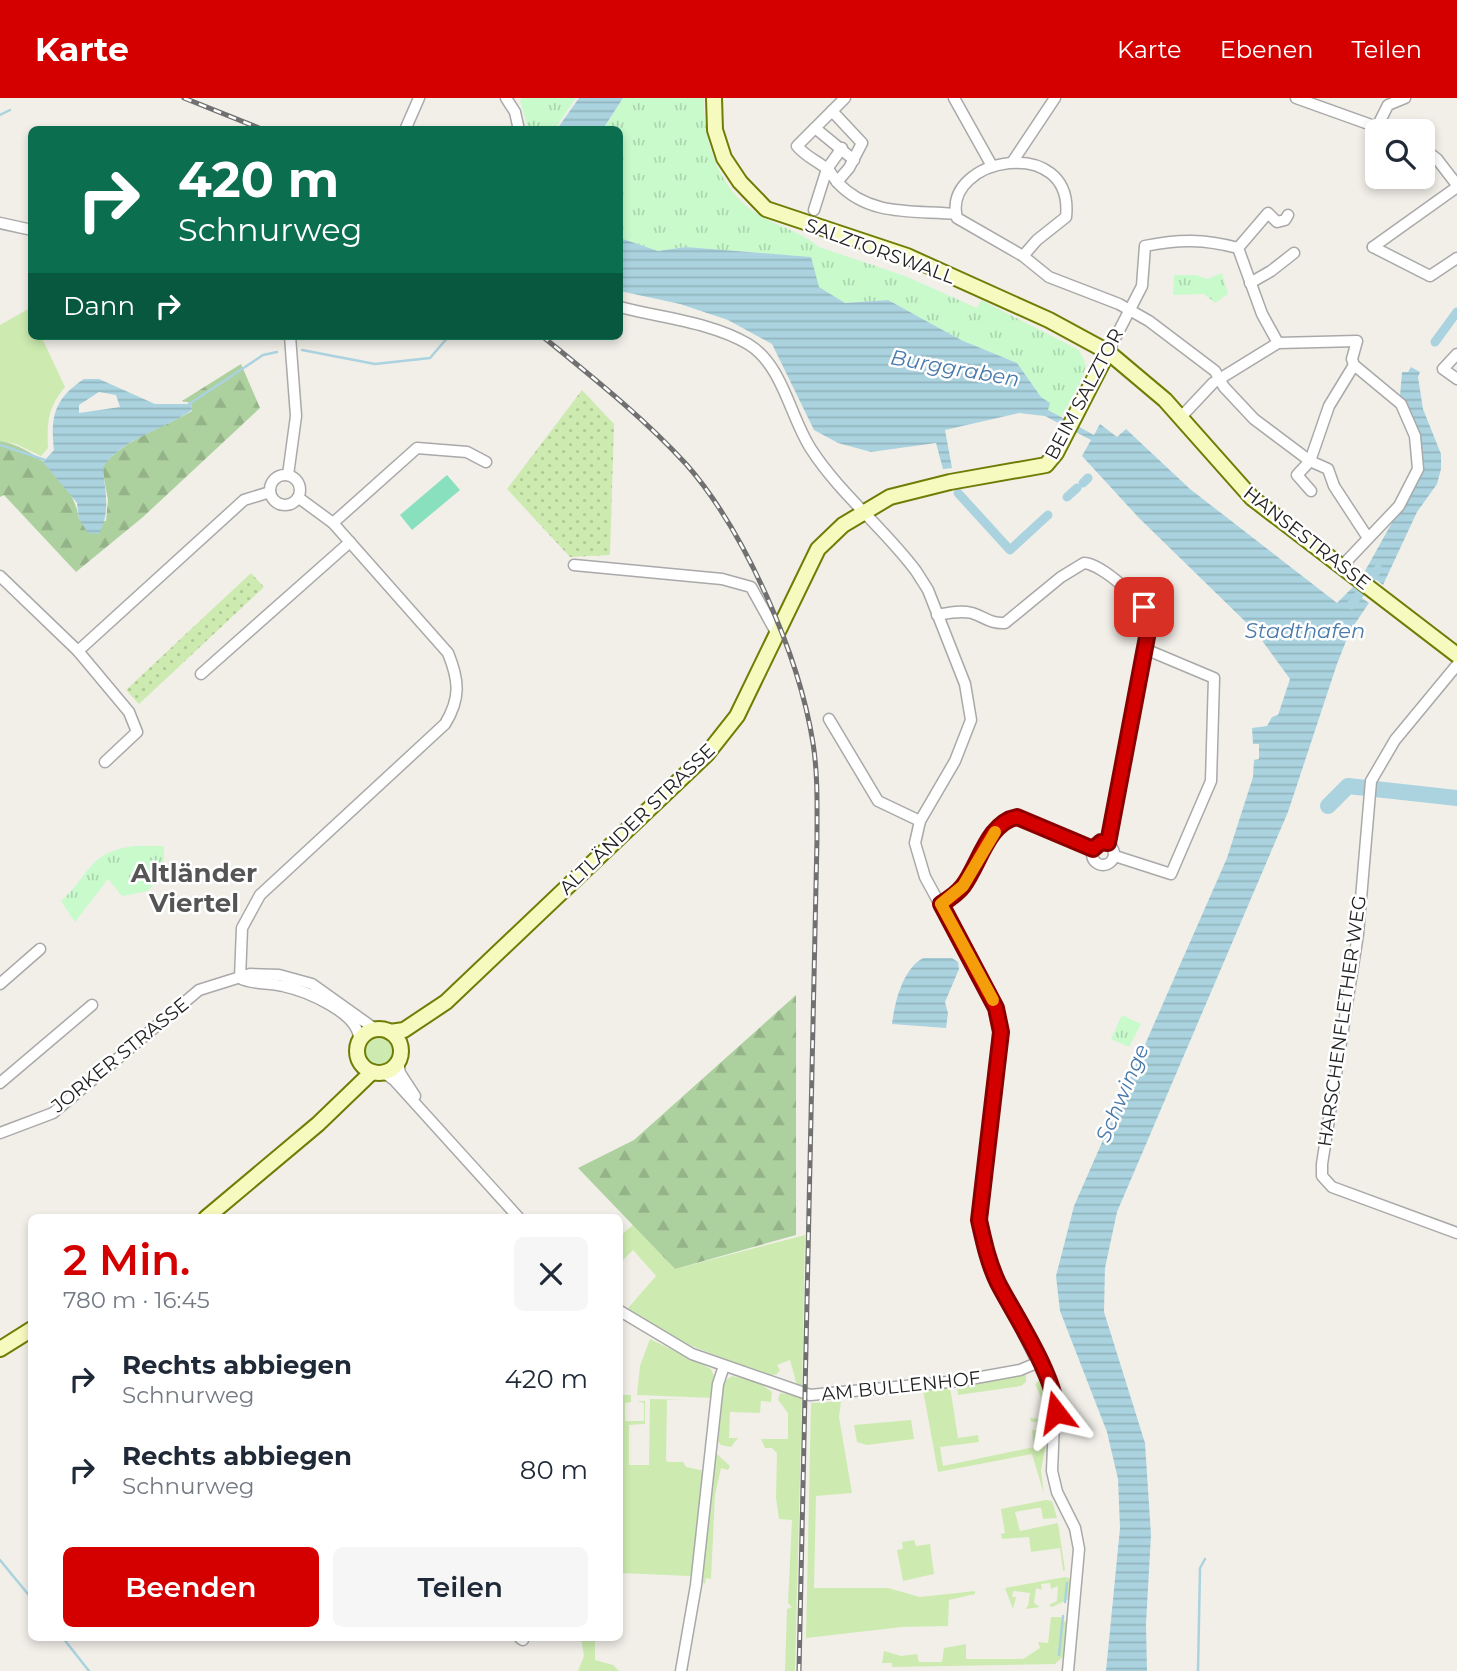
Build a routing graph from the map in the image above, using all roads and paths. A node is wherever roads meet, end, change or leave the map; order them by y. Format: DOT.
graph roads {
  1 [pos="419,98"];
  2 [pos="506,98"];
  3 [pos="714,98"];
  4 [pos="845,98"];
  5 [pos="954,98"];
  6 [pos="1055,98"];
  7 [pos="1297,98"];
  8 [pos="1405,98"];
  9 [pos="832,111"];
  10 [pos="1385,119"];
  11 [pos="1365,123"];
  12 [pos="407,126"];
  13 [pos="518,126"];
  14 [pos="815,128"];
  15 [pos="842,148"];
  16 [pos="1435,157"];
  17 [pos="854,160"];
  18 [pos="1013,161"];
  19 [pos="992,166"];
  20 [pos="827,169"];
  21 [pos="837,182"];
  22 [pos="1457,186"];
  23 [pos="814,210"];
  24 [pos="956,214"];
  25 [pos="1288,215"];
  26 [pos="0,223"];
  27 [pos="28,229"];
  28 [pos="1238,248"];
  29 [pos="1294,253"];
  30 [pos="1023,256"];
  31 [pos="1457,258"];
  32 [pos="1250,282"];
  33 [pos="623,308"];
  34 [pos="1130,310"];
  35 [pos="290,340"];
  36 [pos="1278,343"];
  37 [pos="1108,352"];
  38 [pos="1457,354"];
  39 [pos="1354,365"];
  40 [pos="1219,379"];
  41 [pos="1457,379"];
  42 [pos="1181,418"];
  43 [pos="1310,461"];
  44 [pos="486,462"];
  45 [pos="1032,470"];
  46 [pos="288,475"];
  47 [pos="1311,491"];
  48 [pos="270,492"];
  49 [pos="299,498"];
  50 [pos="864,511"];
  51 [pos="333,523"];
  52 [pos="1368,538"];
  53 [pos="350,542"];
  54 [pos="574,565"];
  55 [pos="1341,567"];
  56 [pos="0,576"];
  57 [pos="937,615"];
  58 [pos="777,634"];
  59 [pos="1145,649"];
  60 [pos="78,651"];
  61 [pos="1457,655"];
  62 [pos="1457,664"];
  63 [pos="201,674"];
  64 [pos="829,719"];
  65 [pos="105,762"];
  66 [pos="920,821"];
  67 [pos="1108,843"];
  68 [pos="1093,849"];
  69 [pos="1115,856"];
  70 [pos="941,904"];
  71 [pos="40,949"];
  72 [pos="240,978"];
  73 [pos="0,984"];
  74 [pos="92,1005"];
  75 [pos="442,1005"];
  76 [pos="375,1030"];
  77 [pos="390,1032"];
  78 [pos="359,1041"];
  79 [pos="399,1055"];
  80 [pos="372,1069"];
  81 [pos="0,1083"];
  82 [pos="431,1119"];
  83 [pos="0,1133"];
  84 [pos="211,1214"];
  85 [pos="515,1214"];
  86 [pos="1457,1233"];
  87 [pos="623,1313"];
  88 [pos="28,1332"];
  89 [pos="0,1349"];
  90 [pos="1039,1362"];
  91 [pos="724,1366"];
  92 [pos="681,1671"];
  93 [pos="1068,1671"];
  1 -- 12 [label="street"];
  2 -- 13 [label="street"];
  3 -- 37 [label="main road, SALZTORSWALL"];
  4 -- 9 [label="street"];
  5 -- 19 [label="street"];
  6 -- 18 [label="street"];
  7 -- 11 [label="street"];
  8 -- 10 [label="street"];
  9 -- 14 [label="street"];
  9 -- 17 [label="street"];
  14 -- 15 [label="street"];
  14 -- 20 [label="street"];
  15 -- 17 [label="street"];
  15 -- 20 [label="street"];
  16 -- 22 [label="street"];
  17 -- 21 [label="street"];
  18 -- 19 [label="street"];
  18 -- 30 [label="street"];
  19 -- 24 [label="street"];
  20 -- 21 [label="street"];
  20 -- 23 [label="street"];
  21 -- 24 [label="street"];
  22 -- 31 [label="street"];
  24 -- 30 [label="street"];
  25 -- 28 [label="street"];
  26 -- 27 [label="street"];
  28 -- 32 [label="street"];
  28 -- 34 [label="street, BEIM SALZTOR"];
  29 -- 32 [label="street"];
  30 -- 34 [label="street"];
  32 -- 36 [label="street"];
  33 -- 50 [label="street"];
  34 -- 37 [label="street, BEIM SALZTOR"];
  34 -- 40 [label="street"];
  35 -- 46 [label="street"];
  36 -- 39 [label="street"];
  36 -- 40 [label="street"];
  37 -- 42 [label="main road, HANSESTRASSE"];
  37 -- 45 [label="main road, BEIM SALZTOR"];
  38 -- 41 [label="street"];
  39 -- 43 [label="street"];
  39 -- 52 [label="street"];
  40 -- 42 [label="street"];
  40 -- 43 [label="street"];
  42 -- 55 [label="main road, HANSESTRASSE"];
  43 -- 47 [label="street"];
  43 -- 52 [label="street"];
  44 -- 51 [label="street"];
  45 -- 50 [label="main road, ALTLÄNDER STRASSE"];
  46 -- 48 [label="street"];
  46 -- 49 [label="street"];
  48 -- 49 [label="street"];
  48 -- 60 [label="street"];
  49 -- 51 [label="street"];
  50 -- 57 [label="street"];
  50 -- 58 [label="main road, ALTLÄNDER STRASSE"];
  51 -- 53 [label="street"];
  52 -- 55 [label="street"];
  53 -- 63 [label="street"];
  53 -- 72 [label="street"];
  54 -- 58 [label="street"];
  55 -- 61 [label="main road, HANSESTRASSE"];
  56 -- 60 [label="street"];
  57 -- 59 [label="street"];
  57 -- 66 [label="street"];
  58 -- 75 [label="main road, ALTLÄNDER STRASSE"];
  59 -- 67 [label="street"];
  59 -- 69 [label="street"];
  60 -- 65 [label="street"];
  62 -- 86 [label="street, HARSCHENFLETHER WEG"];
  64 -- 66 [label="street"];
  66 -- 70 [label="street"];
  67 -- 68 [label="street"];
  67 -- 69 [label="street"];
  68 -- 69 [label="street"];
  68 -- 70 [label="street"];
  70 -- 90 [label="street"];
  71 -- 73 [label="street"];
  72 -- 76 [label="street, JORKER STRASSE"];
  72 -- 78 [label="street"];
  72 -- 83 [label="street, JORKER STRASSE"];
  74 -- 81 [label="street"];
  75 -- 77 [label="main road, ALTLÄNDER STRASSE"];
  75 -- 79 [label="main road, ALTLÄNDER STRASSE"];
  76 -- 77 [label="main road"];
  76 -- 78 [label="main road"];
  77 -- 79 [label="main road"];
  78 -- 80 [label="main road"];
  79 -- 80 [label="main road"];
  79 -- 82 [label="street"];
  80 -- 82 [label="street"];
  80 -- 84 [label="main road"];
  82 -- 85 [label="street"];
  87 -- 91 [label="street, AM BULLENHOF"];
  88 -- 89 [label="main road"];
  90 -- 91 [label="street, AM BULLENHOF"];
  90 -- 93 [label="street"];
  91 -- 92 [label="street"];
}
